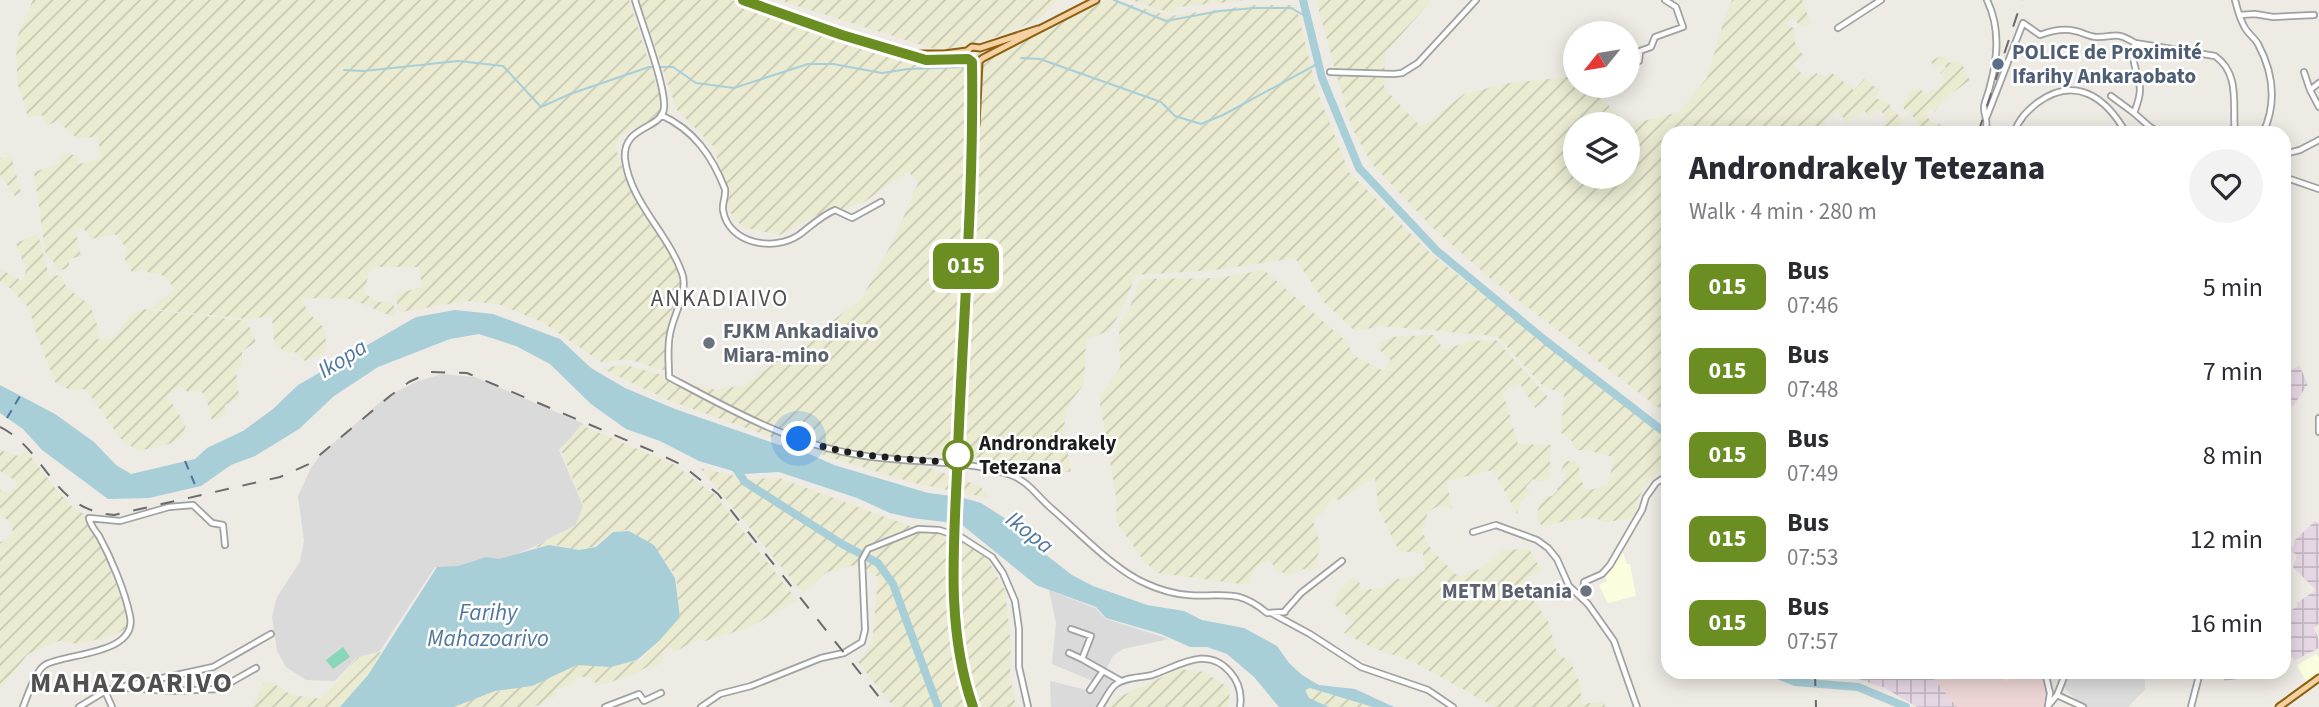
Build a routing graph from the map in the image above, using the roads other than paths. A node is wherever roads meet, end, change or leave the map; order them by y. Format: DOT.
graph roads {
  1 [pos="635,0"];
  2 [pos="742,0"];
  3 [pos="1096,0"];
  4 [pos="1476,0"];
  5 [pos="1665,0"];
  6 [pos="1881,0"];
  7 [pos="1987,0"];
  8 [pos="2235,0"];
  9 [pos="2241,15"];
  10 [pos="2314,15"];
  11 [pos="1838,28"];
  12 [pos="1038,29"];
  13 [pos="2135,43"];
  14 [pos="980,48"];
  15 [pos="968,51"];
  16 [pos="1640,51"];
  17 [pos="915,55"];
  18 [pos="970,60"];
  19 [pos="981,60"];
  20 [pos="1330,72"];
  21 [pos="2304,72"];
  22 [pos="2319,83"];
  23 [pos="2310,90"];
  24 [pos="2111,96"];
  25 [pos="2319,107"];
  26 [pos="2134,113"];
  27 [pos="661,115"];
  28 [pos="1987,116"];
  29 [pos="1986,126"];
  30 [pos="2018,126"];
  31 [pos="2121,126"];
  32 [pos="2149,126"];
  33 [pos="2235,126"];
  34 [pos="2266,126"];
  35 [pos="972,133"];
  36 [pos="2319,140"];
  37 [pos="2291,152"];
  38 [pos="2291,179"];
  39 [pos="2319,189"];
  40 [pos="881,202"];
  41 [pos="2319,418"];
  42 [pos="2319,432"];
  43 [pos="957,463"];
  44 [pos="1661,480"];
  45 [pos="955,532"];
  46 [pos="1473,532"];
  47 [pos="225,545"];
  48 [pos="1342,561"];
  49 [pos="1579,594"];
  50 [pos="1285,611"];
  51 [pos="1071,629"];
  52 [pos="271,634"];
  53 [pos="1069,653"];
  54 [pos="1082,659"];
  55 [pos="256,668"];
  56 [pos="1102,671"];
  57 [pos="2319,678"];
  58 [pos="2047,679"];
  59 [pos="2063,679"];
  60 [pos="2198,679"];
  61 [pos="1121,681"];
  62 [pos="119,687"];
  63 [pos="1090,690"];
  64 [pos="105,691"];
  65 [pos="661,693"];
  66 [pos="2057,695"];
  67 [pos="23,707"];
  68 [pos="79,707"];
  69 [pos="112,707"];
  70 [pos="605,707"];
  71 [pos="701,707"];
  72 [pos="973,707"];
  73 [pos="1028,707"];
  74 [pos="1100,707"];
  75 [pos="1240,707"];
  76 [pos="1453,707"];
  77 [pos="1637,707"];
  78 [pos="2048,707"];
  79 [pos="2083,707"];
  80 [pos="2191,707"];
  81 [pos="2279,707"];
  1 -- 27 [label="street"];
  2 -- 17 [label="main road"];
  3 -- 12 [label="main road"];
  4 -- 20 [label="street"];
  5 -- 16 [label="street"];
  6 -- 11 [label="street"];
  7 -- 28 [label="street"];
  8 -- 9 [label="street"];
  9 -- 10 [label="street"];
  9 -- 34 [label="street"];
  12 -- 14 [label="main road"];
  12 -- 19 [label="main road"];
  13 -- 26 [label="street"];
  13 -- 28 [label="street"];
  13 -- 33 [label="street"];
  14 -- 15 [label="main road"];
  14 -- 19 [label="main road"];
  15 -- 17 [label="main road"];
  15 -- 18 [label="main road"];
  17 -- 18 [label="main road"];
  18 -- 19 [label="main road"];
  18 -- 35 [label="main road"];
  19 -- 35 [label="main road"];
  21 -- 23 [label="street"];
  22 -- 23 [label="street"];
  23 -- 25 [label="street"];
  24 -- 26 [label="street"];
  26 -- 32 [label="street"];
  27 -- 40 [label="street"];
  27 -- 43 [label="street"];
  28 -- 29 [label="street"];
  30 -- 31 [label="street"];
  35 -- 43 [label="main road"];
  36 -- 37 [label="street"];
  38 -- 39 [label="street"];
  41 -- 42 [label="street"];
  43 -- 45 [label="main road"];
  43 -- 50 [label="street"];
  44 -- 49 [label="street"];
  45 -- 71 [label="street"];
  45 -- 72 [label="main road"];
  45 -- 73 [label="street"];
  46 -- 49 [label="street"];
  47 -- 67 [label="street"];
  48 -- 50 [label="street"];
  49 -- 77 [label="street"];
  50 -- 76 [label="street"];
  51 -- 54 [label="street"];
  52 -- 62 [label="street"];
  53 -- 54 [label="street"];
  54 -- 56 [label="street"];
  55 -- 62 [label="street"];
  56 -- 61 [label="street"];
  56 -- 63 [label="street"];
  57 -- 81 [label="main road"];
  58 -- 78 [label="street"];
  59 -- 66 [label="street"];
  60 -- 80 [label="street"];
  61 -- 74 [label="street"];
  61 -- 75 [label="street"];
  62 -- 64 [label="street"];
  64 -- 68 [label="street"];
  64 -- 69 [label="street"];
  65 -- 70 [label="street"];
  66 -- 78 [label="street"];
  66 -- 79 [label="street"];
}
